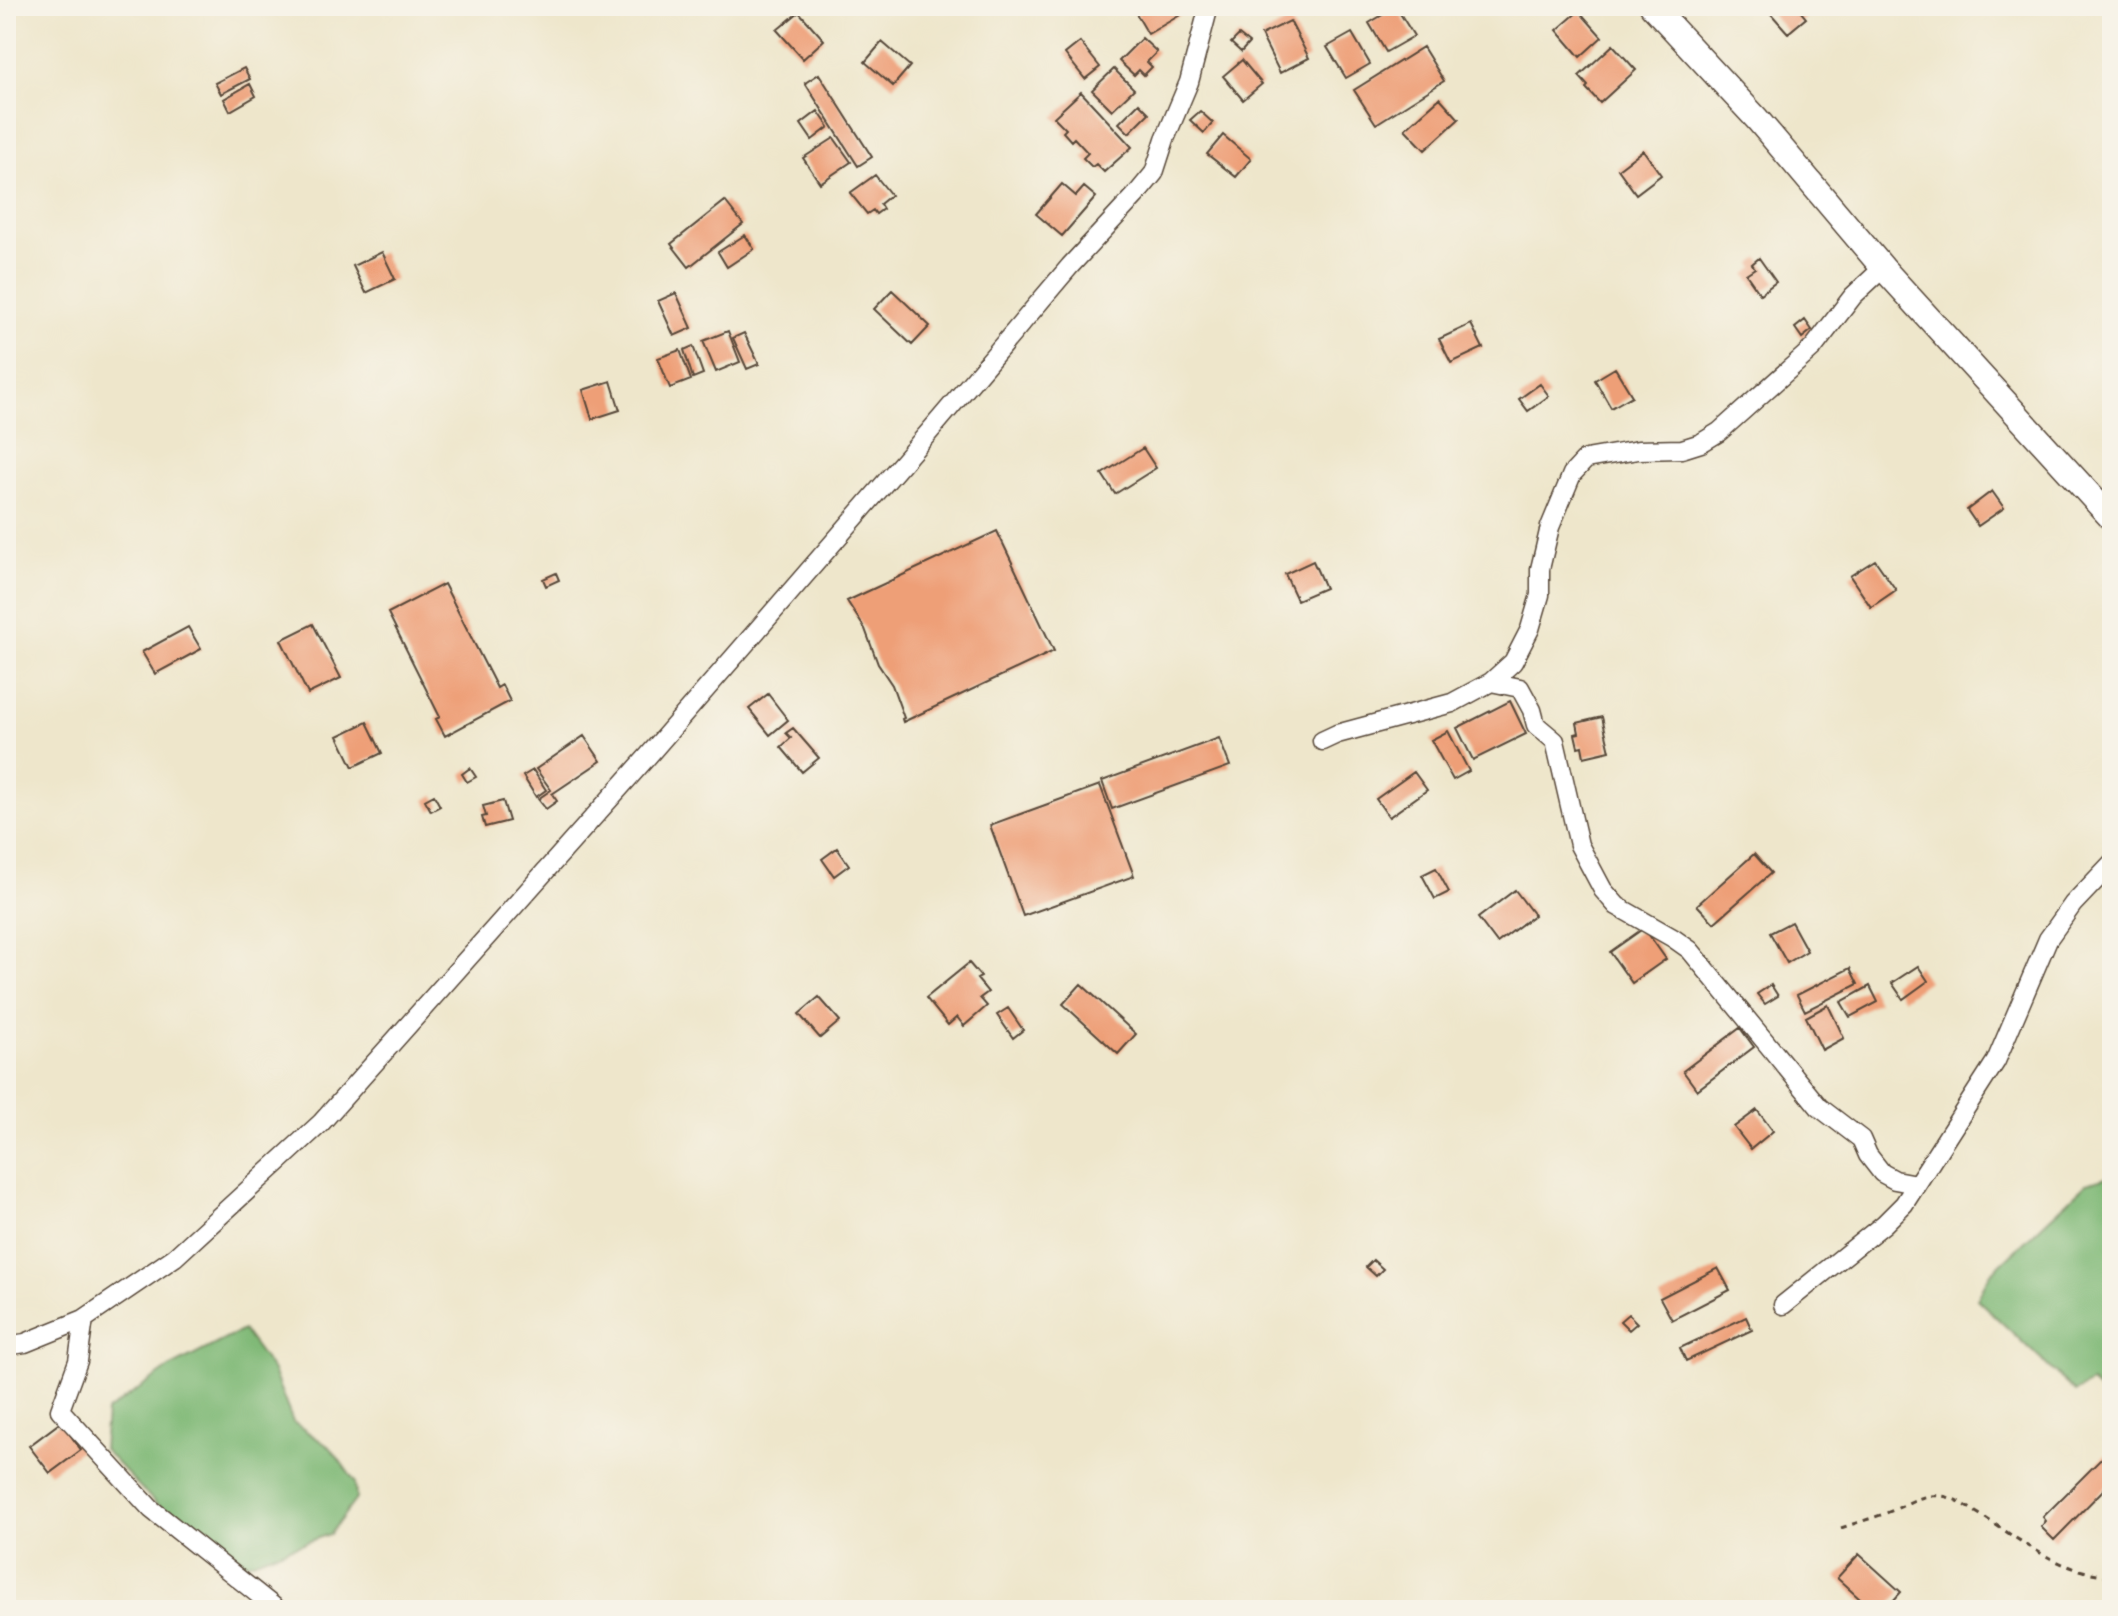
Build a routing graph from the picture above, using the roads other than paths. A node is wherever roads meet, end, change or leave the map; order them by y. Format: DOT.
graph roads {
  1 [pos="1209,6"];
  2 [pos="1652,6"];
  3 [pos="1883,268"];
  4 [pos="2112,519"];
  5 [pos="1491,682"];
  6 [pos="1322,741"];
  7 [pos="2112,863"];
  8 [pos="1916,1184"];
  9 [pos="1783,1305"];
  10 [pos="84,1319"];
  11 [pos="6,1346"];
  12 [pos="278,1610"];
  1 -- 10 [label="street"];
  2 -- 3 [label="main road"];
  3 -- 4 [label="main road"];
  3 -- 5 [label="street"];
  5 -- 6 [label="street"];
  5 -- 8 [label="street"];
  7 -- 8 [label="street"];
  8 -- 9 [label="street"];
  10 -- 11 [label="street"];
  10 -- 12 [label="street"];
}
